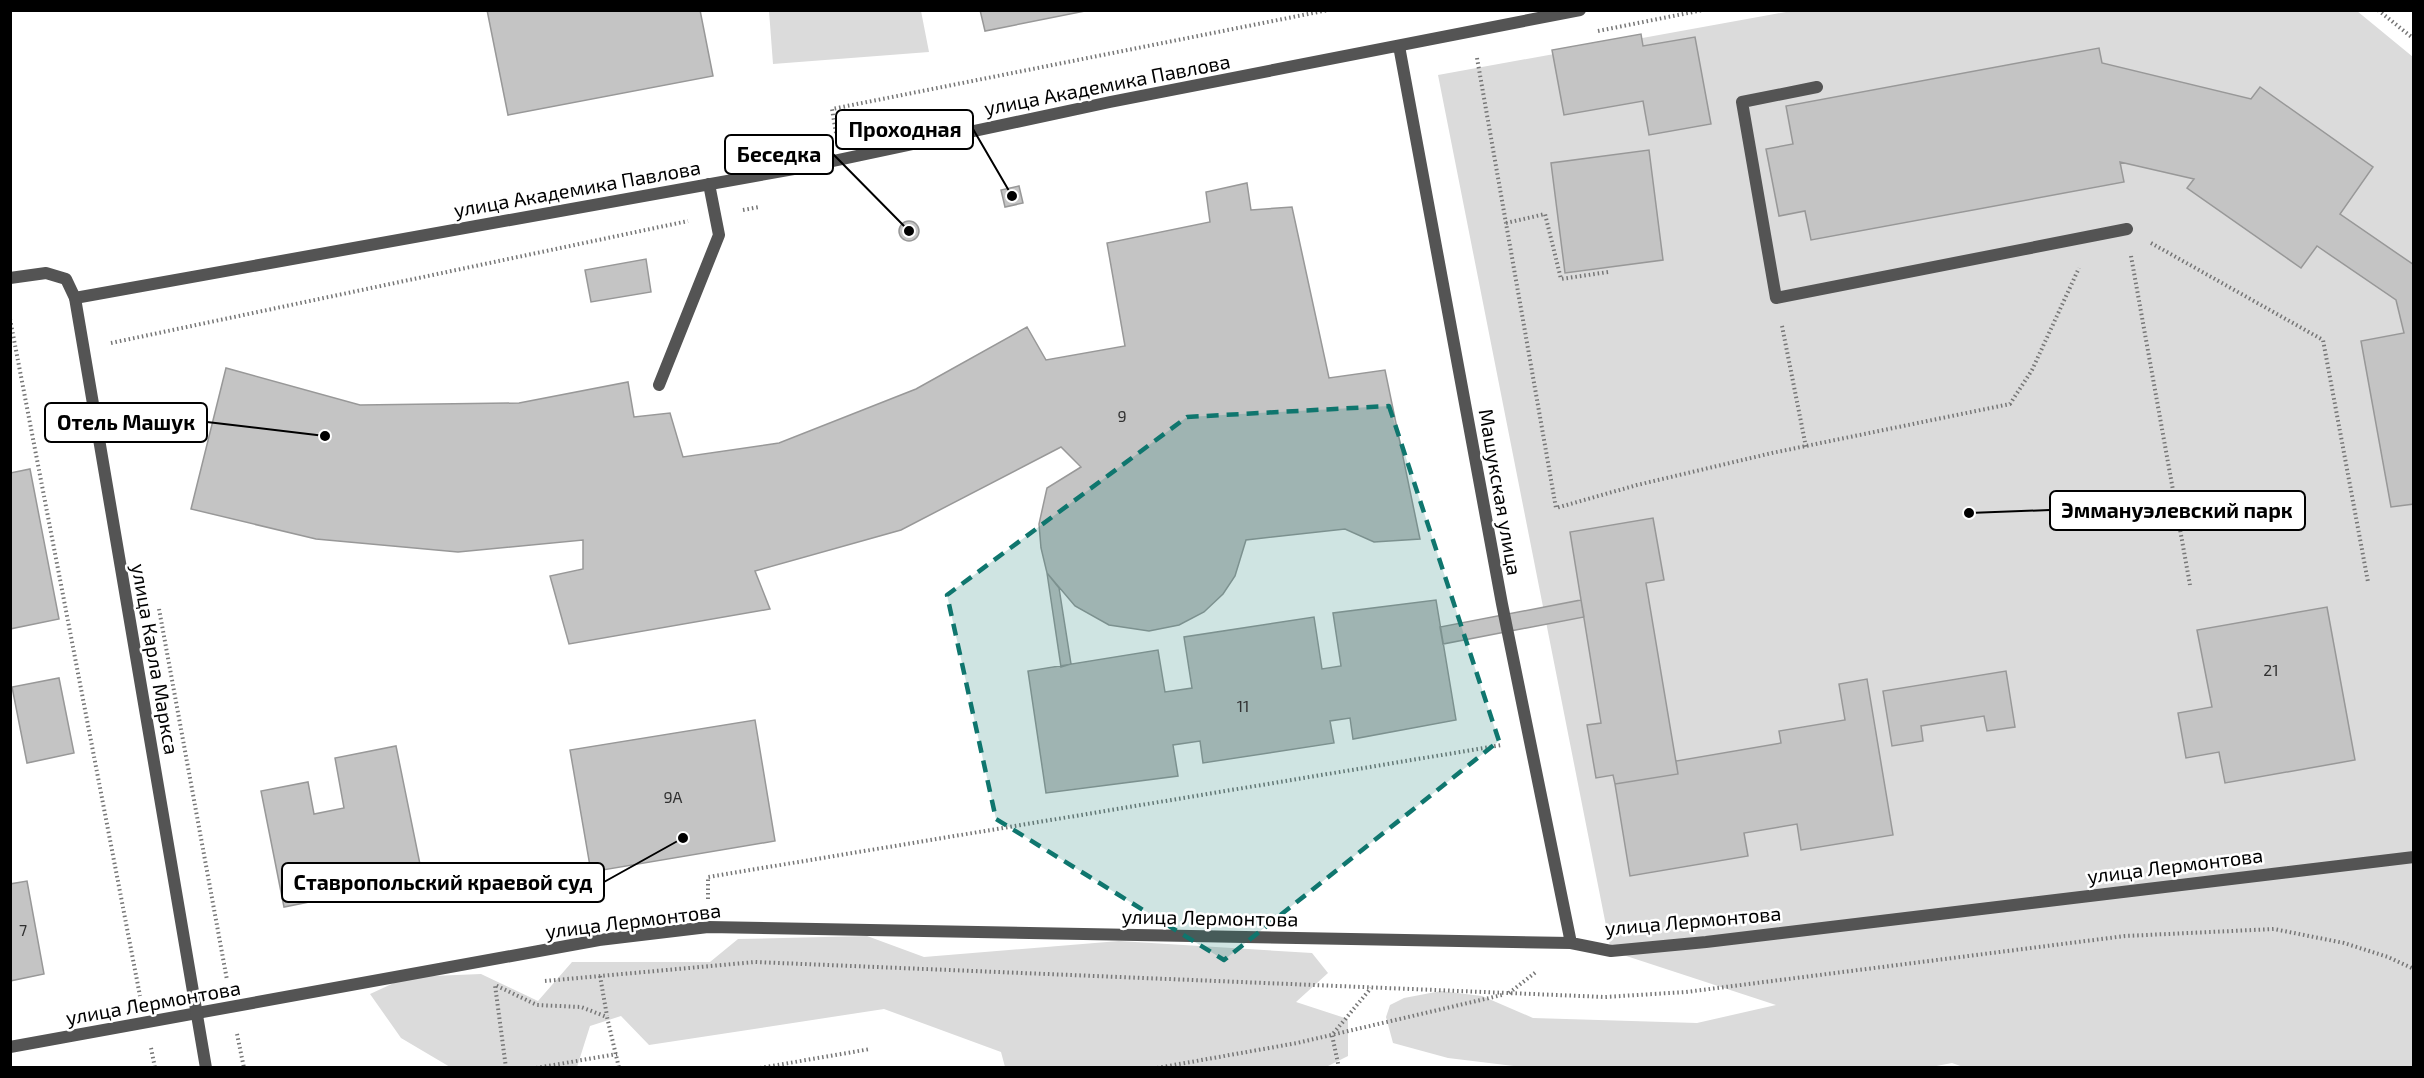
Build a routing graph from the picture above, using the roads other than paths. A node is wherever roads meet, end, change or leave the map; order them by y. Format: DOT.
graph roads {
  1 [pos="1580,10"];
  2 [pos="1399,46"];
  3 [pos="1817,87"];
  4 [pos="710,184"];
  5 [pos="2127,229"];
  6 [pos="10,278"];
  7 [pos="75,298"];
  8 [pos="659,386"];
  9 [pos="2414,857"];
  10 [pos="1571,943"];
  11 [pos="197,1014"];
  12 [pos="10,1047"];
  13 [pos="206,1068"];
  1 -- 2 [label="street, улица Академика Павлова"];
  2 -- 4 [label="street, улица Академика Павлова"];
  2 -- 10 [label="street, Машукская улица"];
  3 -- 5 [label="street"];
  4 -- 7 [label="street, улица Академика Павлова"];
  4 -- 8 [label="street"];
  6 -- 7 [label="street, улица Карла Маркса"];
  7 -- 11 [label="street, улица Карла Маркса"];
  9 -- 10 [label="street, улица Лермонтова"];
  10 -- 11 [label="street, улица Лермонтова"];
  11 -- 12 [label="street, улица Лермонтова"];
  11 -- 13 [label="street, улица Карла Маркса"];
}
